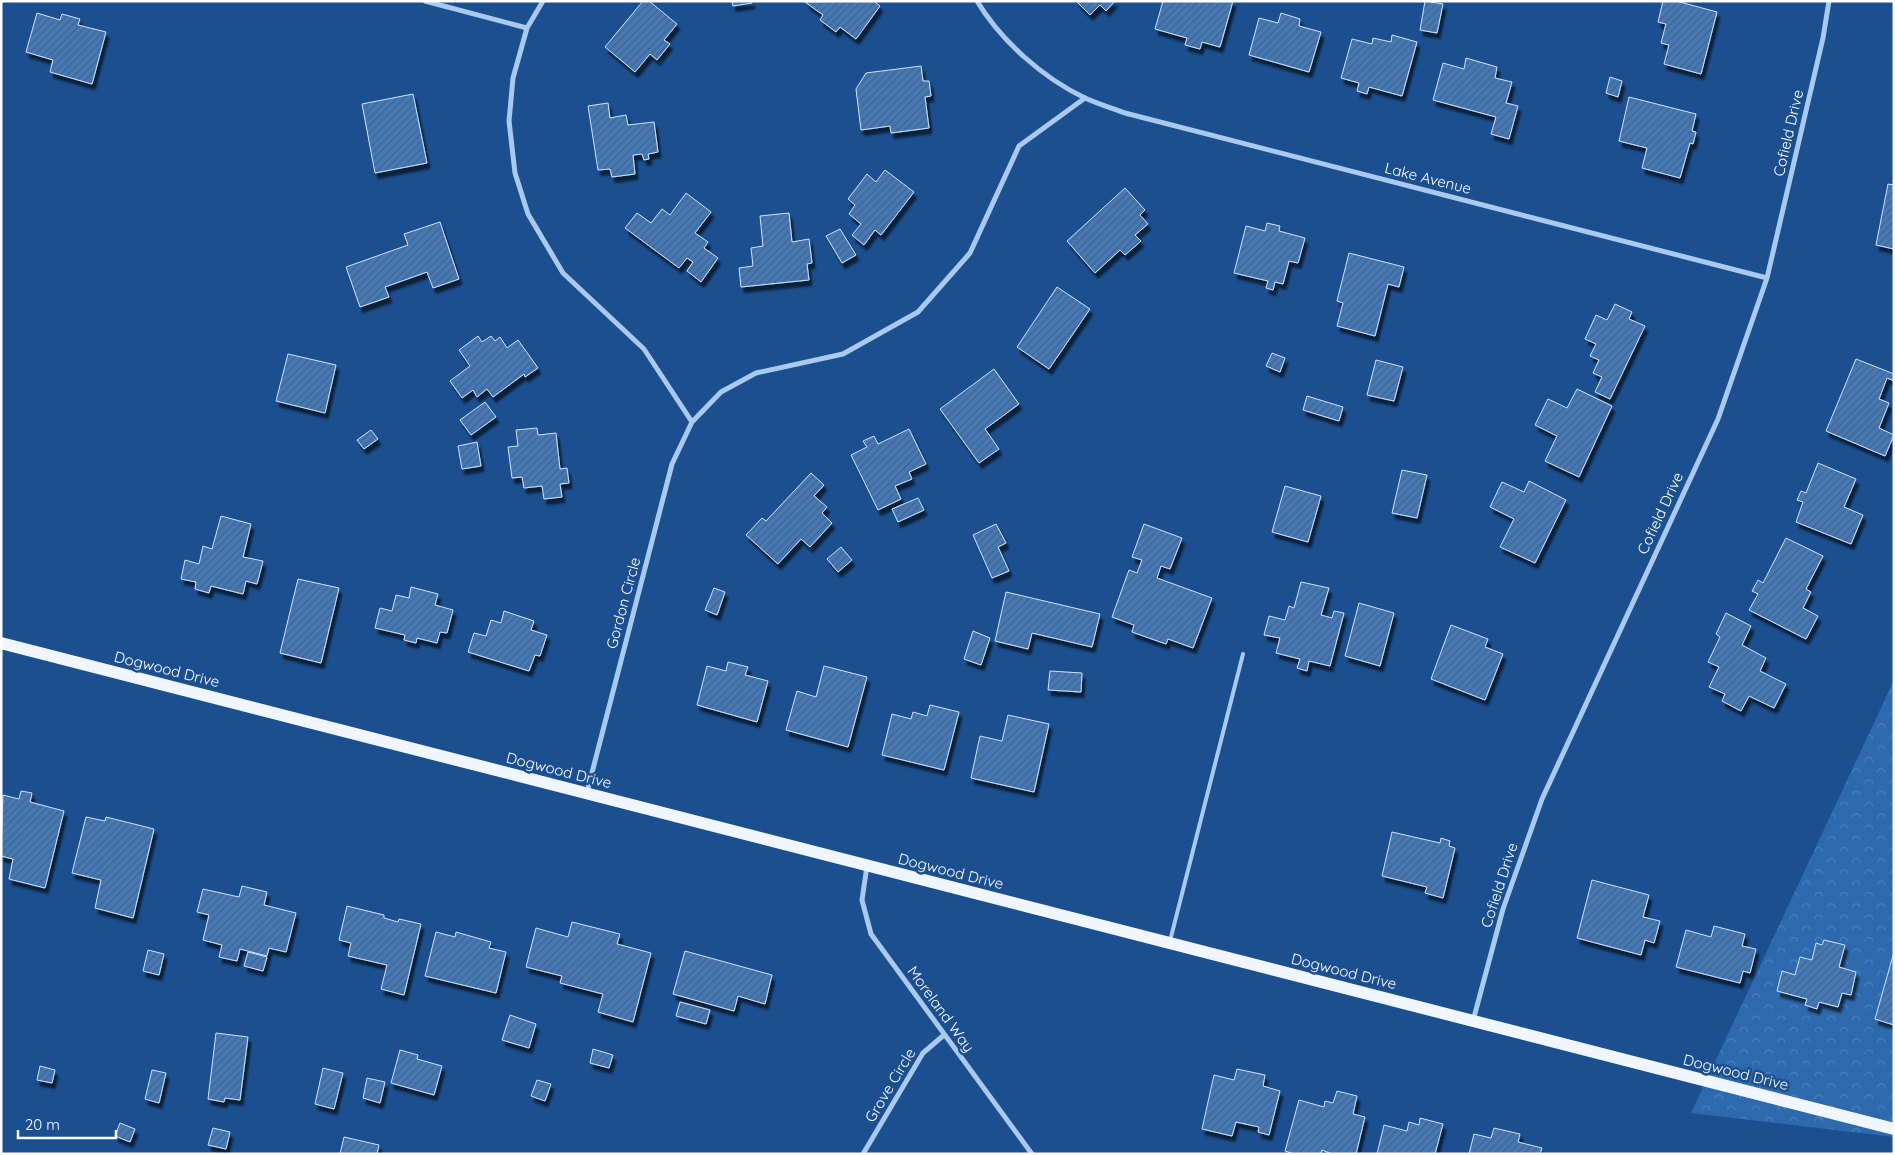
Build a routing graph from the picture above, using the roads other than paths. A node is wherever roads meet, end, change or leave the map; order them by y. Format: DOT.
graph roads {
  1 [pos="425,1"];
  2 [pos="543,1"];
  3 [pos="977,1"];
  4 [pos="1829,1"];
  5 [pos="527,28"];
  6 [pos="1085,98"];
  7 [pos="1767,278"];
  8 [pos="692,422"];
  9 [pos="1,644"];
  10 [pos="1243,654"];
  11 [pos="586,794"];
  12 [pos="867,866"];
  13 [pos="1170,944"];
  14 [pos="1473,1021"];
  15 [pos="944,1035"];
  16 [pos="1894,1129"];
  17 [pos="863,1154"];
  18 [pos="1032,1154"];
  1 -- 5 [label="street"];
  2 -- 5 [label="street"];
  3 -- 6 [label="street, Lake Avenue"];
  4 -- 7 [label="street, Cofield Drive"];
  5 -- 8 [label="street"];
  6 -- 7 [label="street, Lake Avenue"];
  6 -- 8 [label="street, Gordon Circle"];
  7 -- 14 [label="street, Cofield Drive"];
  8 -- 11 [label="street, Gordon Circle"];
  9 -- 11 [label="main road, Dogwood Drive"];
  10 -- 13 [label="lane"];
  11 -- 12 [label="main road, Dogwood Drive"];
  12 -- 13 [label="main road, Dogwood Drive"];
  12 -- 15 [label="street, Moreland Way"];
  13 -- 14 [label="main road, Dogwood Drive"];
  14 -- 16 [label="main road, Dogwood Drive"];
  15 -- 17 [label="street, Grove Circle"];
  15 -- 18 [label="street, Moreland Way"];
}
